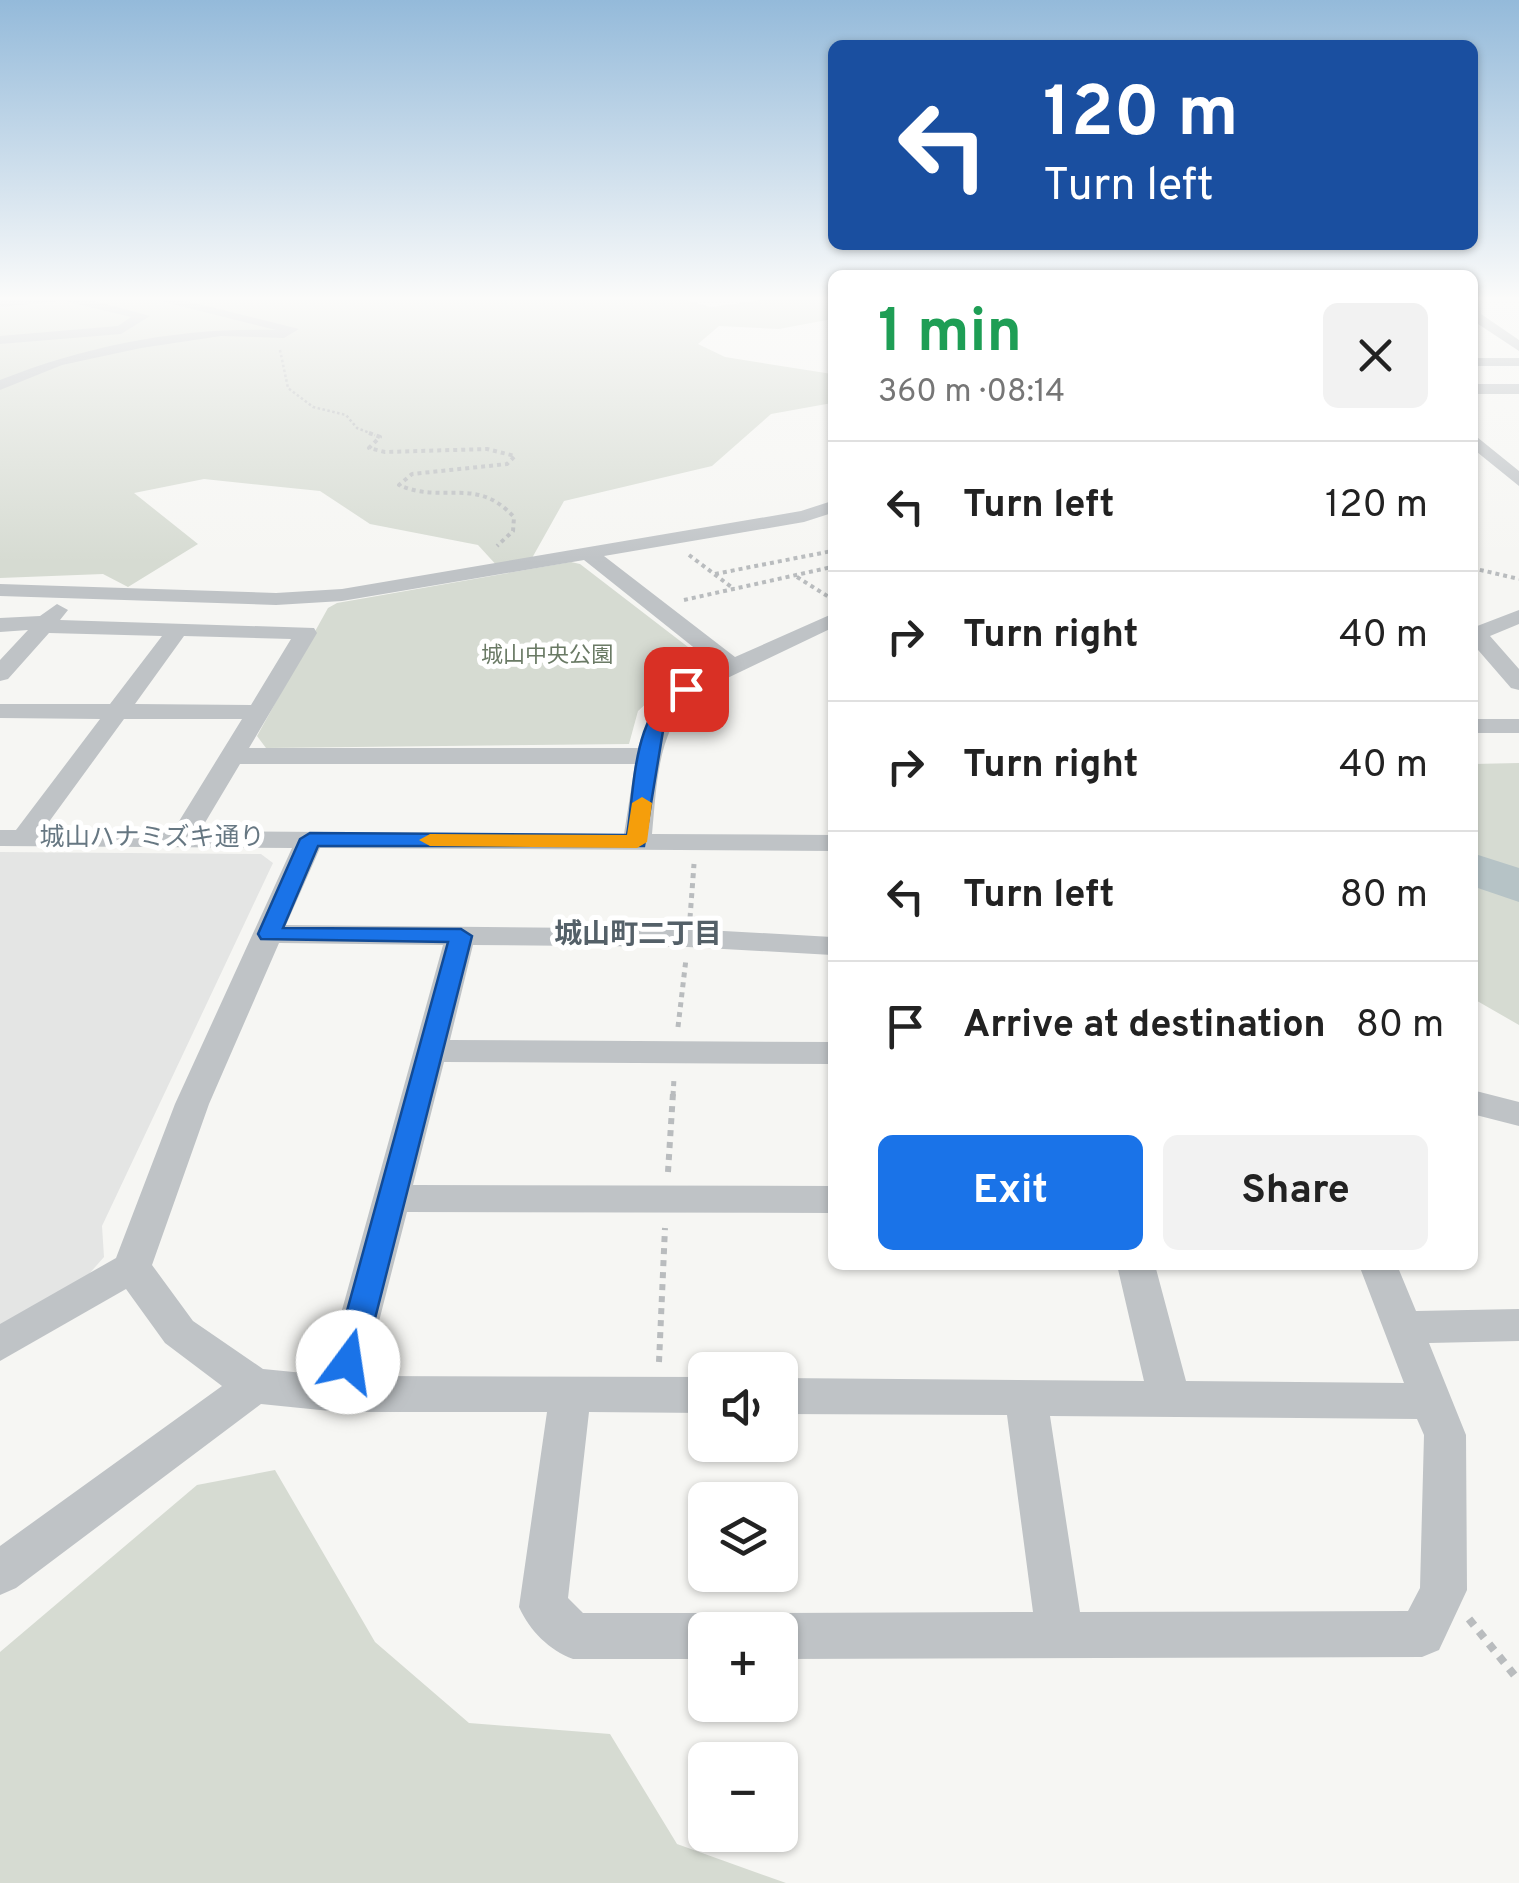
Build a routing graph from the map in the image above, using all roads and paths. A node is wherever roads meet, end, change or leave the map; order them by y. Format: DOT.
graph roads {
  1 [pos="288,387"];
  2 [pos="1478,389"];
  3 [pos="1517,391"];
  4 [pos="1478,443"];
  5 [pos="1486,475"];
  6 [pos="1517,477"];
  7 [pos="828,508"];
  8 [pos="669,540"];
  9 [pos="488,550"];
  10 [pos="828,552"];
  11 [pos="589,554"];
  12 [pos="828,568"];
  13 [pos="1478,569"];
  14 [pos="715,574"];
  15 [pos="794,575"];
  16 [pos="1519,579"];
  17 [pos="734,589"];
  18 [pos="0,590"];
  19 [pos="72,592"];
  20 [pos="828,596"];
  21 [pos="655,606"];
  22 [pos="1519,616"];
  23 [pos="828,622"];
  24 [pos="45,624"];
  25 [pos="0,625"];
  26 [pos="176,632"];
  27 [pos="1478,634"];
  28 [pos="1478,638"];
  29 [pos="733,666"];
  30 [pos="0,674"];
  31 [pos="1519,684"];
  32 [pos="0,710"];
  33 [pos="117,711"];
  34 [pos="258,712"];
  35 [pos="1478,726"];
  36 [pos="1519,726"];
  37 [pos="232,756"];
  38 [pos="650,756"];
  39 [pos="11,838"];
  40 [pos="310,839"];
  41 [pos="182,840"];
  42 [pos="637,842"];
  43 [pos="695,842"];
  44 [pos="828,843"];
  45 [pos="269,934"];
  46 [pos="461,936"];
  47 [pos="688,938"];
  48 [pos="828,946"];
  49 [pos="432,1051"];
  50 [pos="676,1052"];
  51 [pos="828,1053"];
  52 [pos="1478,1104"];
  53 [pos="1519,1114"];
  54 [pos="390,1198"];
  55 [pos="667,1199"];
  56 [pos="828,1200"];
  57 [pos="132,1266"];
  58 [pos="1137,1270"];
  59 [pos="1380,1270"];
  60 [pos="1519,1325"];
  61 [pos="1405,1326"];
  62 [pos="0,1344"];
  63 [pos="254,1386"];
  64 [pos="340,1394"];
  65 [pos="658,1394"];
  66 [pos="688,1395"];
  67 [pos="570,1396"];
  68 [pos="798,1396"];
  69 [pos="1026,1398"];
  70 [pos="1170,1400"];
  71 [pos="1432,1401"];
  72 [pos="0,1572"];
  73 [pos="1443,1590"];
  74 [pos="1060,1634"];
  75 [pos="688,1636"];
  76 [pos="798,1636"];
  77 [pos="1519,1681"];
  1 -- 9 [label="path"];
  2 -- 3 [label="street"];
  4 -- 6 [label="street"];
  5 -- 6 [label="street"];
  7 -- 8 [label="street"];
  8 -- 11 [label="street"];
  8 -- 14 [label="path"];
  10 -- 14 [label="path"];
  11 -- 19 [label="street"];
  11 -- 21 [label="street"];
  12 -- 15 [label="path"];
  13 -- 16 [label="path"];
  14 -- 17 [label="path"];
  15 -- 17 [label="path"];
  15 -- 20 [label="path"];
  17 -- 21 [label="path"];
  18 -- 19 [label="street"];
  19 -- 24 [label="street"];
  21 -- 29 [label="street"];
  22 -- 27 [label="street"];
  23 -- 29 [label="street"];
  24 -- 25 [label="street"];
  24 -- 26 [label="street"];
  24 -- 30 [label="street"];
  26 -- 33 [label="street"];
  26 -- 34 [label="street"];
  28 -- 31 [label="street"];
  29 -- 38 [label="street"];
  32 -- 33 [label="street"];
  33 -- 34 [label="street"];
  33 -- 39 [label="street"];
  34 -- 37 [label="street"];
  35 -- 36 [label="street"];
  37 -- 38 [label="street"];
  37 -- 41 [label="street"];
  38 -- 42 [label="street"];
  39 -- 41 [label="street, 城山ハナミズキ通り"];
  40 -- 41 [label="street, 城山ハナミズキ通り"];
  40 -- 42 [label="street, 城山ハナミズキ通り"];
  40 -- 45 [label="street"];
  42 -- 43 [label="street, 城山ハナミズキ通り"];
  43 -- 44 [label="street, 城山ハナミズキ通り"];
  43 -- 47 [label="path"];
  45 -- 46 [label="street"];
  45 -- 57 [label="street"];
  46 -- 47 [label="street"];
  46 -- 49 [label="street"];
  47 -- 48 [label="street"];
  47 -- 50 [label="path"];
  49 -- 50 [label="street"];
  49 -- 54 [label="street"];
  50 -- 51 [label="street"];
  50 -- 55 [label="path"];
  52 -- 53 [label="street"];
  54 -- 55 [label="street"];
  54 -- 64 [label="street"];
  55 -- 56 [label="street"];
  55 -- 65 [label="path"];
  57 -- 62 [label="street"];
  57 -- 63 [label="street"];
  58 -- 70 [label="street"];
  59 -- 61 [label="street"];
  60 -- 61 [label="street"];
  61 -- 71 [label="street"];
  63 -- 64 [label="street"];
  63 -- 72 [label="street"];
  64 -- 67 [label="street"];
  65 -- 66 [label="street"];
  65 -- 67 [label="street"];
  67 -- 75 [label="street"];
  68 -- 69 [label="street"];
  69 -- 70 [label="street"];
  69 -- 74 [label="street"];
  70 -- 71 [label="street"];
  71 -- 73 [label="street"];
  73 -- 74 [label="street"];
  73 -- 77 [label="path"];
  74 -- 76 [label="street"];
}
